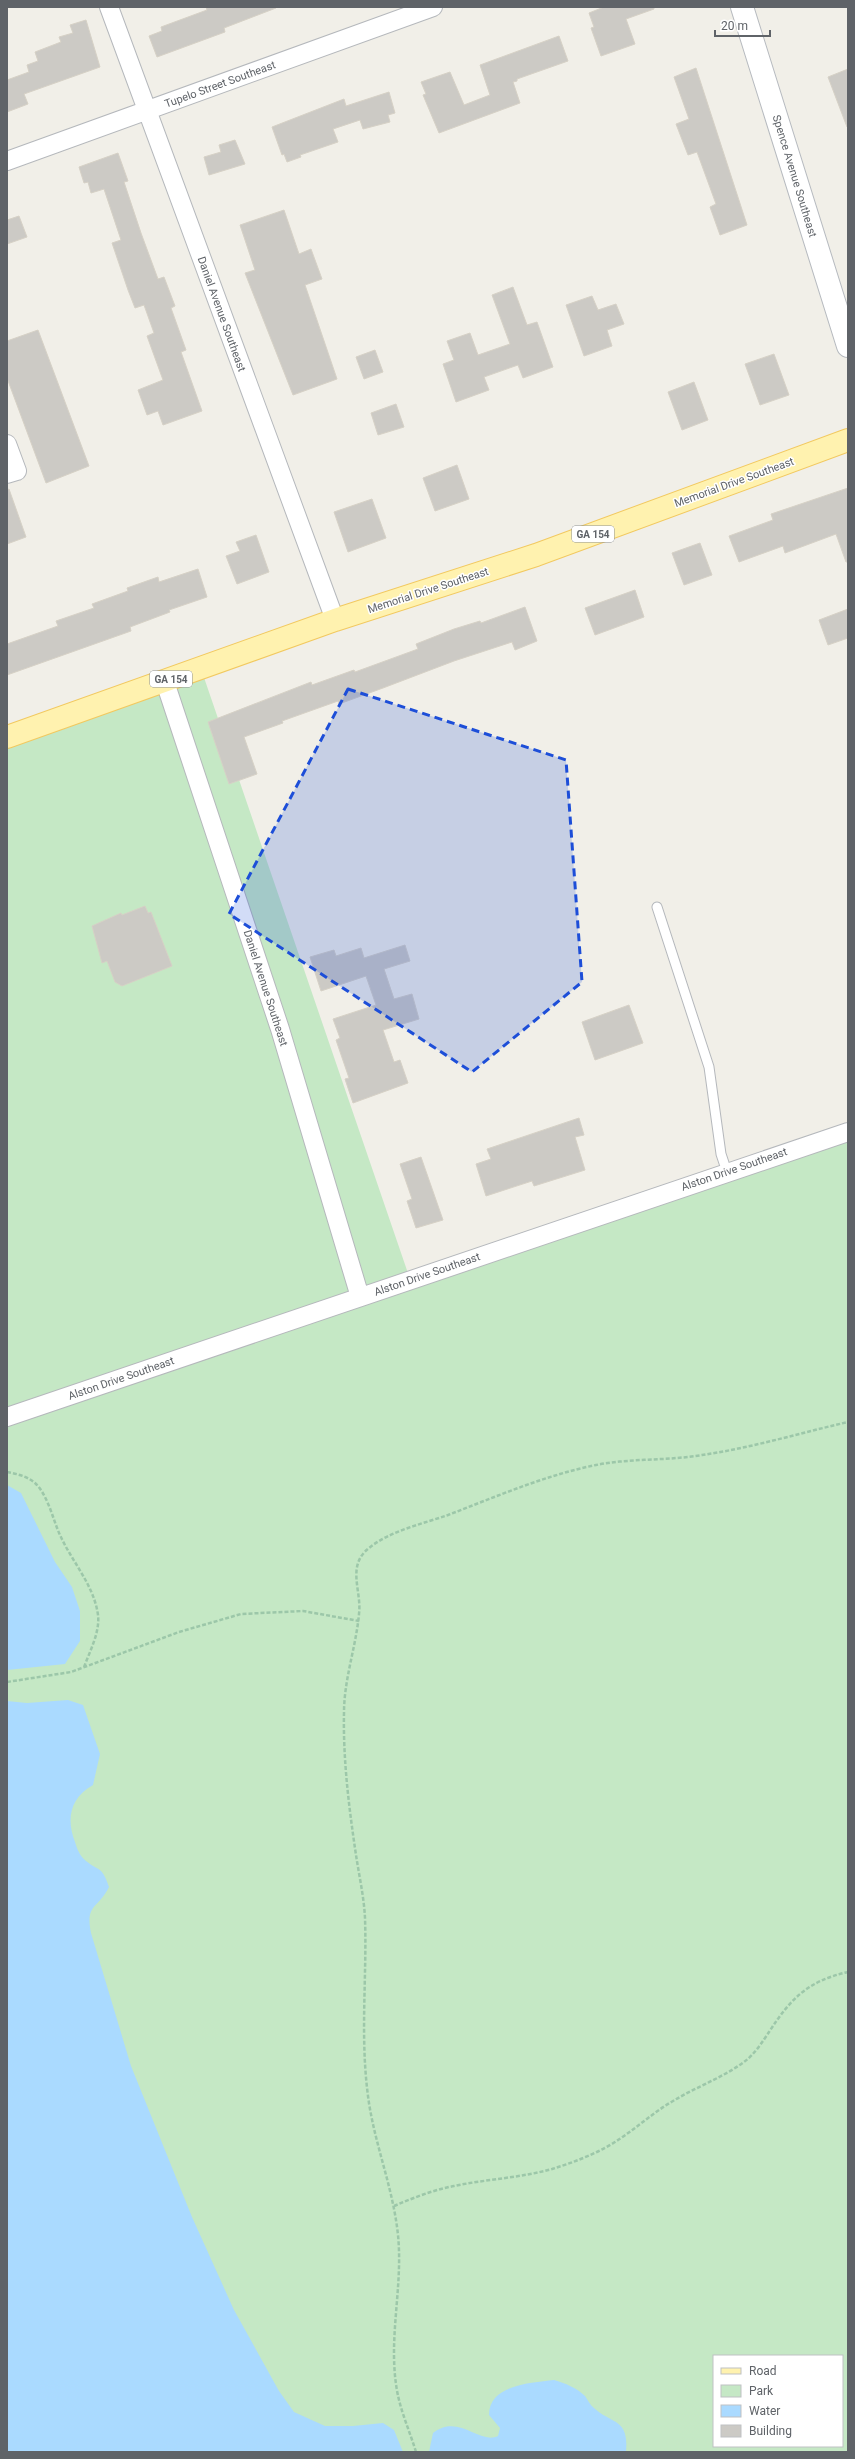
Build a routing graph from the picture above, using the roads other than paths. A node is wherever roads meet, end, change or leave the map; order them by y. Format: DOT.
graph roads {
  1 [pos="109,7"];
  2 [pos="433,7"];
  3 [pos="742,7"];
  4 [pos="147,111"];
  5 [pos="7,161"];
  6 [pos="848,346"];
  7 [pos="848,440"];
  8 [pos="7,444"];
  9 [pos="7,474"];
  10 [pos="335,620"];
  11 [pos="165,682"];
  12 [pos="7,737"];
  13 [pos="657,907"];
  14 [pos="848,1132"];
  15 [pos="727,1172"];
  16 [pos="360,1297"];
  17 [pos="7,1417"];
  1 -- 4 [label="street, Daniel Avenue Southeast"];
  2 -- 4 [label="street, Tupelo Street Southeast"];
  3 -- 6 [label="street, Spence Avenue Southeast"];
  4 -- 5 [label="street, Tupelo Street Southeast"];
  4 -- 10 [label="street, Daniel Avenue Southeast"];
  7 -- 10 [label="main road, Memorial Drive Southeast / GA 154"];
  8 -- 9 [label="street"];
  10 -- 11 [label="main road, Memorial Drive Southeast / GA 154"];
  11 -- 12 [label="main road, Memorial Drive Southeast / GA 154"];
  11 -- 16 [label="street, Daniel Avenue Southeast"];
  13 -- 15 [label="lane"];
  14 -- 15 [label="street, Alston Drive Southeast"];
  15 -- 16 [label="street, Alston Drive Southeast"];
  16 -- 17 [label="street, Alston Drive Southeast"];
}
